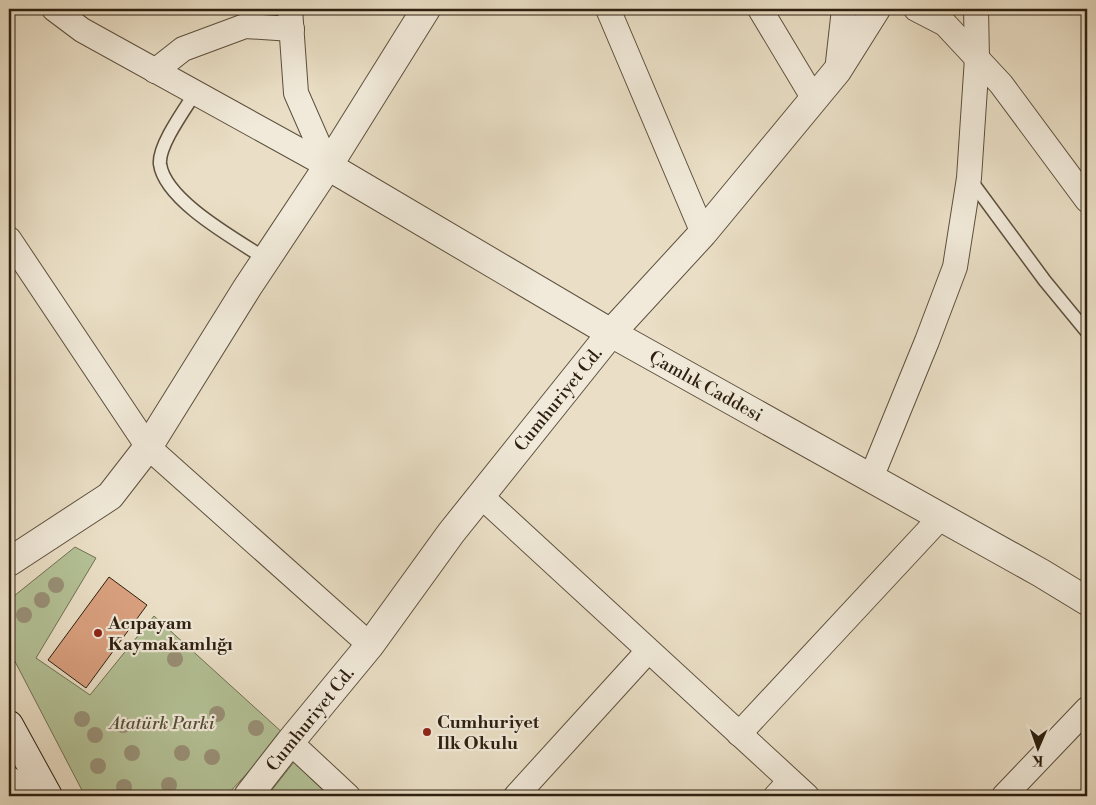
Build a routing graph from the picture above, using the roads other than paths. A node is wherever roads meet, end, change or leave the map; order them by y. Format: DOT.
graph roads {
  1 [pos="54,9"];
  2 [pos="426,9"];
  3 [pos="608,9"];
  4 [pos="760,9"];
  5 [pos="844,9"];
  6 [pos="876,9"];
  7 [pos="916,9"];
  8 [pos="976,9"];
  9 [pos="291,19"];
  10 [pos="977,58"];
  11 [pos="155,71"];
  12 [pos="837,71"];
  13 [pos="195,93"];
  14 [pos="814,99"];
  15 [pos="328,166"];
  16 [pos="969,178"];
  17 [pos="1087,200"];
  18 [pos="704,233"];
  19 [pos="9,239"];
  20 [pos="266,259"];
  21 [pos="1087,332"];
  22 [pos="611,333"];
  23 [pos="148,447"];
  24 [pos="872,478"];
  25 [pos="481,496"];
  26 [pos="941,517"];
  27 [pos="9,562"];
  28 [pos="1087,601"];
  29 [pos="370,646"];
  30 [pos="648,651"];
  31 [pos="1087,709"];
  32 [pos="9,725"];
  33 [pos="739,734"];
  34 [pos="290,742"];
  35 [pos="791,791"];
  36 [pos="48,796"];
  37 [pos="248,796"];
  38 [pos="348,796"];
  39 [pos="516,796"];
  40 [pos="1004,796"];
  1 -- 11 [label="street"];
  2 -- 15 [label="street"];
  3 -- 18 [label="street"];
  4 -- 14 [label="street"];
  5 -- 12 [label="street"];
  6 -- 12 [label="street, Cumhuriyet Cd."];
  7 -- 10 [label="street"];
  8 -- 10 [label="street"];
  9 -- 11 [label="street"];
  9 -- 15 [label="street"];
  10 -- 16 [label="street"];
  10 -- 17 [label="street"];
  11 -- 13 [label="street"];
  12 -- 14 [label="street, Cumhuriyet Cd."];
  13 -- 15 [label="street"];
  13 -- 20 [label="lane"];
  14 -- 18 [label="street, Cumhuriyet Cd."];
  15 -- 20 [label="street"];
  15 -- 22 [label="street, Çamlık Caddesi"];
  16 -- 21 [label="lane"];
  16 -- 24 [label="street"];
  18 -- 22 [label="street, Cumhuriyet Cd."];
  19 -- 23 [label="street"];
  20 -- 23 [label="street"];
  22 -- 24 [label="street, Çamlık Caddesi"];
  22 -- 25 [label="street, Cumhuriyet Cd."];
  23 -- 27 [label="street"];
  23 -- 29 [label="street"];
  24 -- 26 [label="street, Çamlık Caddesi"];
  25 -- 29 [label="street, Cumhuriyet Cd."];
  25 -- 30 [label="street"];
  26 -- 28 [label="street, Çamlık Caddesi"];
  26 -- 33 [label="street"];
  29 -- 34 [label="street, Cumhuriyet Cd."];
  30 -- 33 [label="street"];
  30 -- 39 [label="street"];
  31 -- 40 [label="street"];
  32 -- 36 [label="street"];
  33 -- 35 [label="street"];
  34 -- 37 [label="street, Cumhuriyet Cd."];
  34 -- 38 [label="street"];
}
